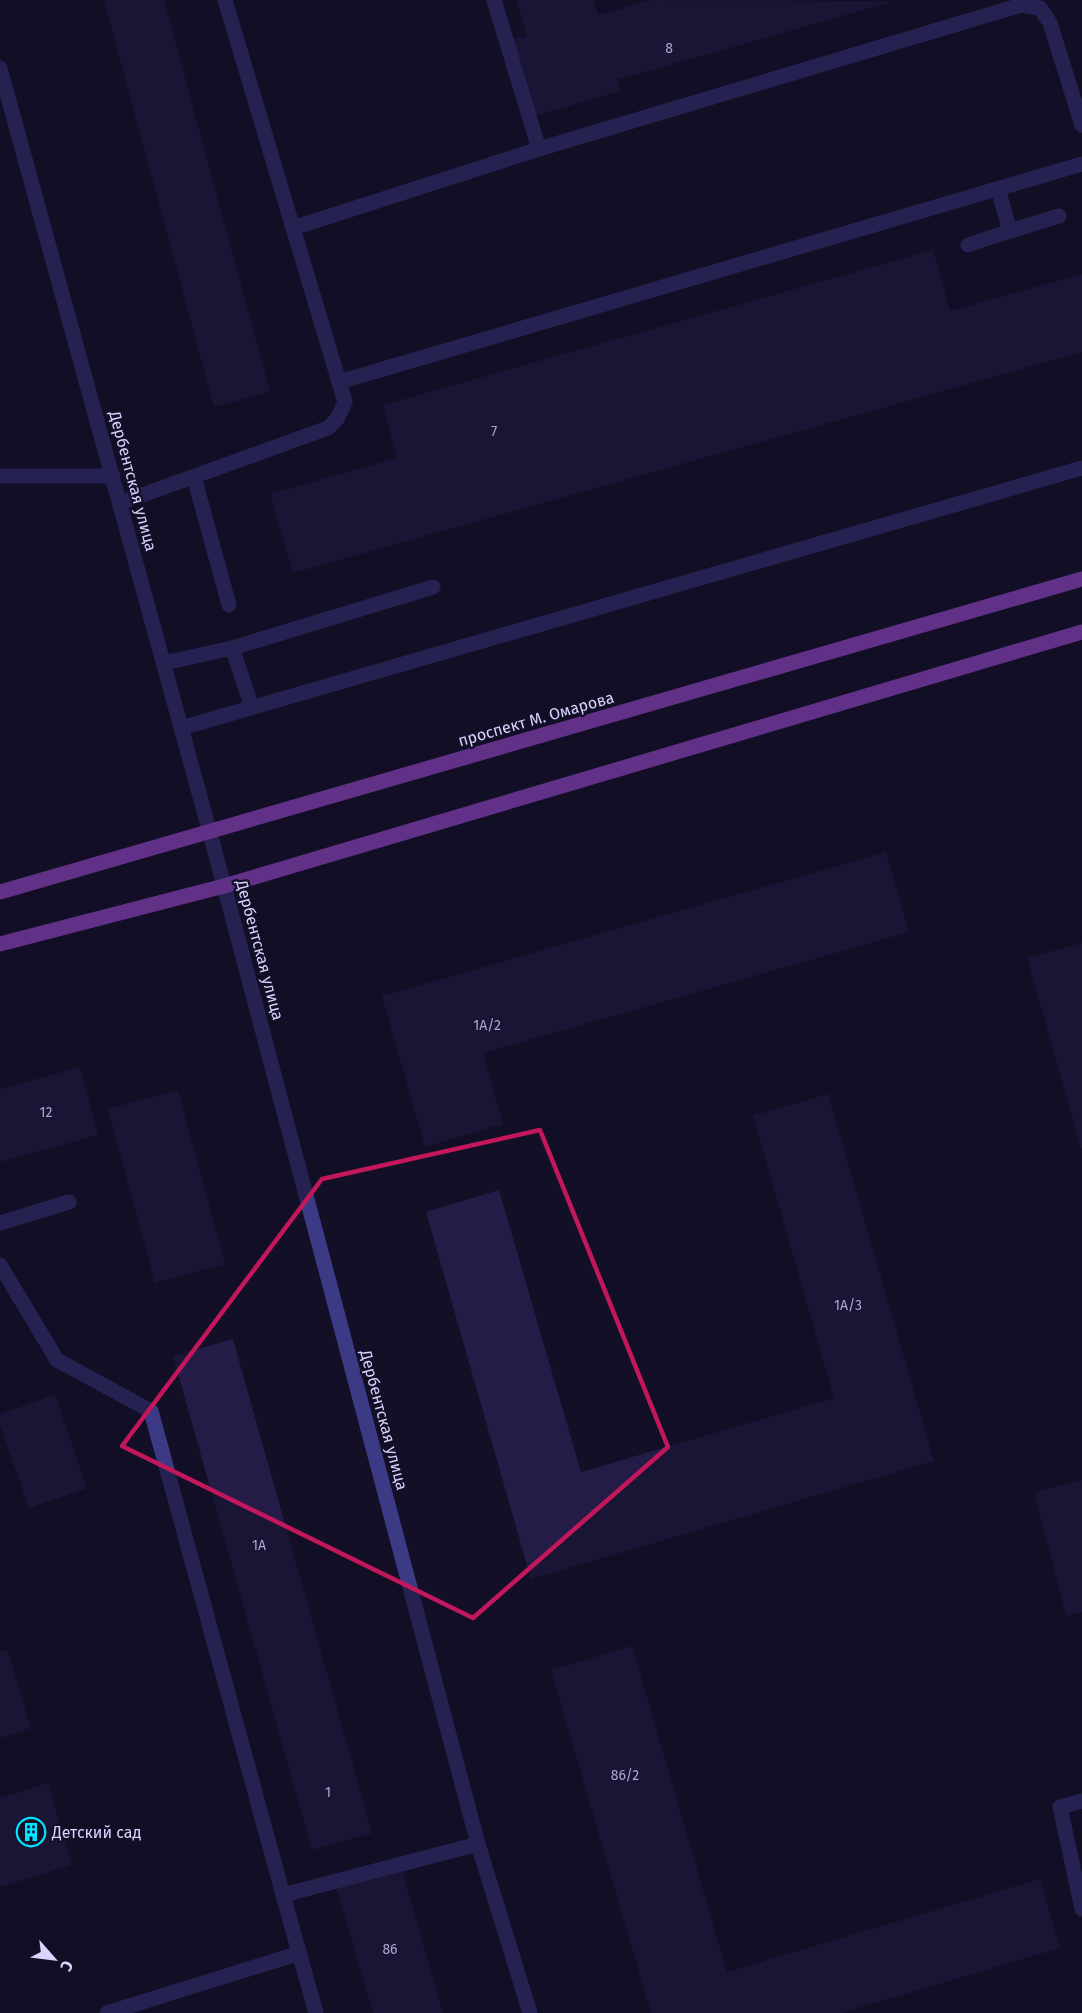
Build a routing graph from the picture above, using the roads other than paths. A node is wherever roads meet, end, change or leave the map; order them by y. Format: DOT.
graph roads {
  1 [pos="225,0"];
  2 [pos="494,0"];
  3 [pos="0,68"];
  4 [pos="1082,125"];
  5 [pos="539,149"];
  6 [pos="1082,164"];
  7 [pos="998,189"];
  8 [pos="1059,216"];
  9 [pos="293,228"];
  10 [pos="1010,231"];
  11 [pos="969,244"];
  12 [pos="339,382"];
  13 [pos="1082,468"];
  14 [pos="0,476"];
  15 [pos="113,476"];
  16 [pos="194,477"];
  17 [pos="120,503"];
  18 [pos="1082,579"];
  19 [pos="433,586"];
  20 [pos="230,605"];
  21 [pos="1082,632"];
  22 [pos="232,648"];
  23 [pos="164,663"];
  24 [pos="252,707"];
  25 [pos="181,728"];
  26 [pos="210,833"];
  27 [pos="224,886"];
  28 [pos="0,892"];
  29 [pos="0,944"];
  30 [pos="69,1202"];
  31 [pos="0,1223"];
  32 [pos="0,1264"];
  33 [pos="1082,1801"];
  34 [pos="478,1844"];
  35 [pos="283,1895"];
  36 [pos="1082,1908"];
  37 [pos="300,1953"];
  38 [pos="107,2013"];
  39 [pos="316,2013"];
  40 [pos="530,2013"];
  1 -- 9 [label="street"];
  2 -- 5 [label="street"];
  3 -- 15 [label="street, Дербентская улица"];
  4 -- 5 [label="street"];
  5 -- 9 [label="street"];
  6 -- 7 [label="street"];
  7 -- 10 [label="street"];
  7 -- 12 [label="street"];
  8 -- 10 [label="street"];
  9 -- 12 [label="street"];
  10 -- 11 [label="street"];
  12 -- 16 [label="street"];
  13 -- 24 [label="street"];
  14 -- 15 [label="street"];
  15 -- 17 [label="street, Дербентская улица"];
  16 -- 17 [label="street"];
  16 -- 20 [label="street"];
  17 -- 23 [label="street, Дербентская улица"];
  18 -- 26 [label="main road, проспект М. Омарова"];
  19 -- 22 [label="street"];
  21 -- 27 [label="main road"];
  22 -- 23 [label="street"];
  22 -- 24 [label="street"];
  23 -- 25 [label="street, Дербентская улица"];
  24 -- 25 [label="street"];
  25 -- 26 [label="street, Дербентская улица"];
  26 -- 27 [label="street, Дербентская улица"];
  26 -- 28 [label="main road, проспект М. Омарова"];
  27 -- 29 [label="main road"];
  27 -- 34 [label="street, Дербентская улица"];
  30 -- 31 [label="street"];
  32 -- 35 [label="street"];
  33 -- 36 [label="street"];
  34 -- 35 [label="street"];
  34 -- 40 [label="street, Дербентская улица"];
  35 -- 37 [label="street"];
  37 -- 38 [label="street"];
  37 -- 39 [label="street"];
}
